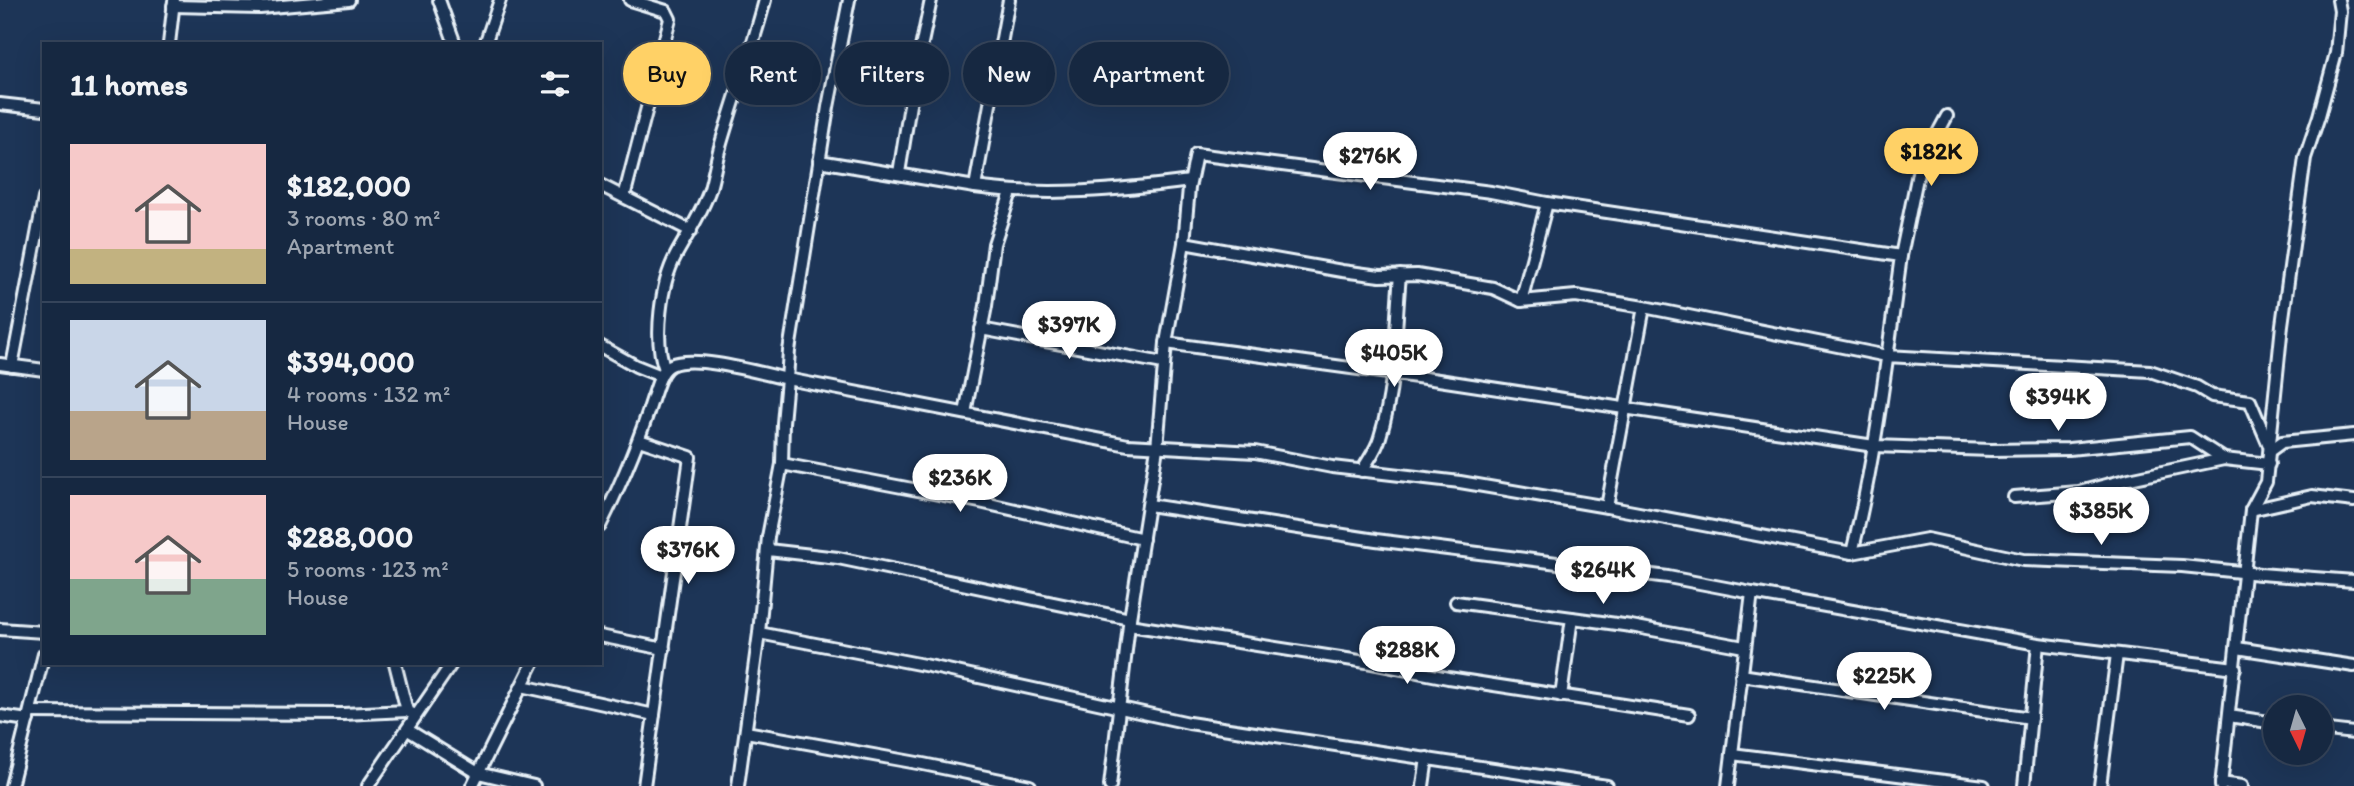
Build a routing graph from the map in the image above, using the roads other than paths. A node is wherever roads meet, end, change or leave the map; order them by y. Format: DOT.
graph roads {
  1 [pos="349,0"];
  2 [pos="439,0"];
  3 [pos="500,0"];
  4 [pos="630,0"];
  5 [pos="765,0"];
  6 [pos="849,0"];
  7 [pos="931,0"];
  8 [pos="1009,0"];
  9 [pos="2338,0"];
  10 [pos="174,3"];
  11 [pos="169,42"];
  12 [pos="454,42"];
  13 [pos="486,42"];
  14 [pos="0,104"];
  15 [pos="42,109"];
  16 [pos="1947,116"];
  17 [pos="819,161"];
  18 [pos="899,173"];
  19 [pos="1190,181"];
  20 [pos="602,186"];
  21 [pos="975,187"];
  22 [pos="1011,192"];
  23 [pos="624,197"];
  24 [pos="1547,203"];
  25 [pos="42,208"];
  26 [pos="691,231"];
  27 [pos="1184,243"];
  28 [pos="1901,256"];
  29 [pos="1399,275"];
  30 [pos="1521,301"];
  31 [pos="1644,307"];
  32 [pos="981,328"];
  33 [pos="1166,343"];
  34 [pos="602,347"];
  35 [pos="1887,356"];
  36 [pos="1163,363"];
  37 [pos="0,364"];
  38 [pos="12,366"];
  39 [pos="42,370"];
  40 [pos="663,372"];
  41 [pos="1391,373"];
  42 [pos="787,379"];
  43 [pos="1625,409"];
  44 [pos="965,413"];
  45 [pos="2354,435"];
  46 [pos="639,440"];
  47 [pos="1874,446"];
  48 [pos="1157,448"];
  49 [pos="2271,450"];
  50 [pos="2224,459"];
  51 [pos="782,464"];
  52 [pos="2269,464"];
  53 [pos="1362,471"];
  54 [pos="2014,497"];
  55 [pos="2354,501"];
  56 [pos="1149,505"];
  57 [pos="1607,507"];
  58 [pos="2251,510"];
  59 [pos="602,522"];
  60 [pos="1143,540"];
  61 [pos="768,550"];
  62 [pos="1852,553"];
  63 [pos="2245,573"];
  64 [pos="2354,581"];
  65 [pos="1752,593"];
  66 [pos="1456,602"];
  67 [pos="1572,618"];
  68 [pos="1129,622"];
  69 [pos="0,629"];
  70 [pos="42,632"];
  71 [pos="759,633"];
  72 [pos="602,636"];
  73 [pos="2038,644"];
  74 [pos="1744,647"];
  75 [pos="2237,648"];
  76 [pos="664,649"];
  77 [pos="2118,653"];
  78 [pos="42,662"];
  79 [pos="396,665"];
  80 [pos="450,665"];
  81 [pos="532,665"];
  82 [pos="2354,666"];
  83 [pos="2235,668"];
  84 [pos="1741,675"];
  85 [pos="523,685"];
  86 [pos="1561,696"];
  87 [pos="1119,709"];
  88 [pos="411,713"];
  89 [pos="654,715"];
  90 [pos="1689,715"];
  91 [pos="0,716"];
  92 [pos="29,716"];
  93 [pos="2230,716"];
  94 [pos="2031,718"];
  95 [pos="2263,721"];
  96 [pos="408,730"];
  97 [pos="2333,731"];
  98 [pos="746,732"];
  99 [pos="2354,733"];
  100 [pos="1731,754"];
  101 [pos="1427,758"];
  102 [pos="478,773"];
  103 [pos="2221,784"];
  104 [pos="11,786"];
  105 [pos="368,786"];
  106 [pos="472,786"];
  107 [pos="534,786"];
  108 [pos="644,786"];
  109 [pos="738,786"];
  110 [pos="1030,786"];
  111 [pos="1110,786"];
  112 [pos="1423,786"];
  113 [pos="1606,786"];
  114 [pos="1728,786"];
  115 [pos="1984,786"];
  116 [pos="2024,786"];
  117 [pos="2100,786"];
  118 [pos="2242,786"];
  1 -- 10 [label="street"];
  2 -- 12 [label="street"];
  3 -- 13 [label="street"];
  4 -- 23 [label="street"];
  5 -- 26 [label="street"];
  6 -- 17 [label="street"];
  7 -- 18 [label="street"];
  8 -- 21 [label="street"];
  9 -- 49 [label="street"];
  10 -- 11 [label="street"];
  14 -- 15 [label="street"];
  16 -- 28 [label="street"];
  17 -- 18 [label="street"];
  17 -- 42 [label="street"];
  18 -- 21 [label="street"];
  19 -- 22 [label="street"];
  19 -- 24 [label="street"];
  19 -- 27 [label="street"];
  20 -- 23 [label="street"];
  21 -- 22 [label="street"];
  22 -- 32 [label="street"];
  23 -- 26 [label="street"];
  24 -- 28 [label="street"];
  24 -- 30 [label="street"];
  25 -- 38 [label="street"];
  26 -- 40 [label="street"];
  27 -- 29 [label="street"];
  27 -- 33 [label="street"];
  28 -- 35 [label="street"];
  29 -- 30 [label="street"];
  29 -- 41 [label="street"];
  30 -- 31 [label="street"];
  31 -- 35 [label="street"];
  31 -- 43 [label="street"];
  32 -- 36 [label="street"];
  32 -- 44 [label="street"];
  33 -- 36 [label="street"];
  33 -- 41 [label="street"];
  34 -- 40 [label="street"];
  35 -- 47 [label="street"];
  35 -- 49 [label="street"];
  36 -- 48 [label="street"];
  37 -- 38 [label="street"];
  38 -- 39 [label="street"];
  40 -- 42 [label="street"];
  40 -- 46 [label="street"];
  41 -- 43 [label="street"];
  41 -- 53 [label="street"];
  42 -- 44 [label="street"];
  42 -- 51 [label="street"];
  43 -- 47 [label="street"];
  43 -- 57 [label="street"];
  44 -- 48 [label="street"];
  45 -- 49 [label="street"];
  46 -- 59 [label="street"];
  46 -- 76 [label="street"];
  47 -- 50 [label="street"];
  47 -- 62 [label="street"];
  48 -- 53 [label="street"];
  48 -- 56 [label="street"];
  49 -- 52 [label="street"];
  50 -- 52 [label="street"];
  50 -- 54 [label="street"];
  51 -- 60 [label="street"];
  51 -- 61 [label="street"];
  52 -- 58 [label="street"];
  53 -- 57 [label="street"];
  55 -- 58 [label="street"];
  56 -- 60 [label="street"];
  56 -- 65 [label="street"];
  57 -- 62 [label="street"];
  58 -- 63 [label="street"];
  60 -- 68 [label="street"];
  61 -- 68 [label="street"];
  61 -- 71 [label="street"];
  62 -- 63 [label="street"];
  63 -- 64 [label="street"];
  63 -- 75 [label="street"];
  65 -- 73 [label="street"];
  65 -- 74 [label="street"];
  66 -- 67 [label="street"];
  67 -- 74 [label="street"];
  67 -- 86 [label="street"];
  68 -- 86 [label="street"];
  68 -- 87 [label="street"];
  69 -- 70 [label="street"];
  71 -- 87 [label="street"];
  71 -- 98 [label="street"];
  72 -- 76 [label="street"];
  73 -- 77 [label="street"];
  73 -- 94 [label="street"];
  74 -- 84 [label="street"];
  75 -- 82 [label="street"];
  75 -- 83 [label="street"];
  76 -- 89 [label="street"];
  77 -- 83 [label="street"];
  77 -- 117 [label="street"];
  78 -- 92 [label="street"];
  79 -- 88 [label="street"];
  80 -- 88 [label="street"];
  81 -- 85 [label="street"];
  83 -- 93 [label="street"];
  84 -- 94 [label="street"];
  84 -- 100 [label="street"];
  85 -- 89 [label="street"];
  85 -- 102 [label="street"];
  86 -- 90 [label="street"];
  87 -- 101 [label="street"];
  87 -- 111 [label="street"];
  88 -- 92 [label="street"];
  88 -- 96 [label="street"];
  89 -- 108 [label="street"];
  91 -- 92 [label="street"];
  92 -- 104 [label="street"];
  93 -- 95 [label="street"];
  93 -- 103 [label="street"];
  94 -- 116 [label="street"];
  96 -- 102 [label="street"];
  96 -- 105 [label="street"];
  97 -- 99 [label="street"];
  98 -- 109 [label="street"];
  98 -- 110 [label="street"];
  100 -- 114 [label="street"];
  100 -- 115 [label="street"];
  101 -- 112 [label="street"];
  101 -- 113 [label="street"];
  102 -- 106 [label="street"];
  102 -- 107 [label="street"];
  103 -- 118 [label="street"];
}
